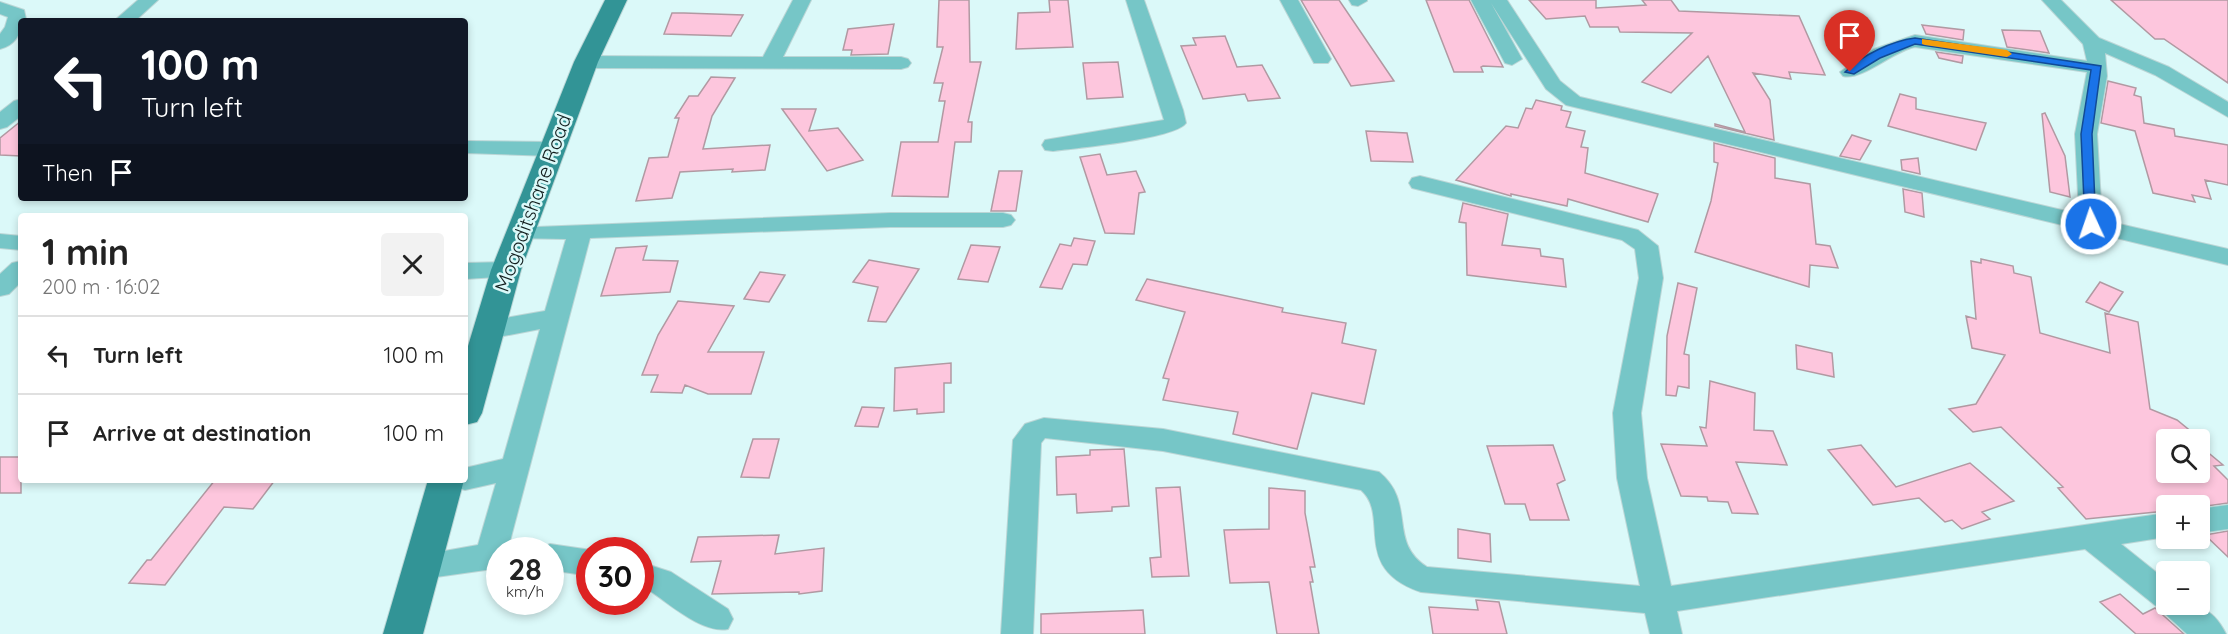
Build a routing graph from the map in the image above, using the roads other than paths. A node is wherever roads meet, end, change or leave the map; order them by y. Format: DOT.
graph roads {
  1 [pos="149,0"];
  2 [pos="616,0"];
  3 [pos="802,0"];
  4 [pos="1136,0"];
  5 [pos="1288,0"];
  6 [pos="1480,0"];
  7 [pos="1498,0"];
  8 [pos="2051,0"];
  9 [pos="0,8"];
  10 [pos="127,18"];
  11 [pos="2092,42"];
  12 [pos="0,43"];
  13 [pos="1321,59"];
  14 [pos="1512,59"];
  15 [pos="771,61"];
  16 [pos="586,62"];
  17 [pos="902,63"];
  18 [pos="2097,68"];
  19 [pos="1850,72"];
  20 [pos="18,108"];
  21 [pos="2228,111"];
  22 [pos="0,123"];
  23 [pos="1053,145"];
  24 [pos="468,147"];
  25 [pos="552,149"];
  26 [pos="1420,183"];
  27 [pos="1003,220"];
  28 [pos="2091,224"];
  29 [pos="580,231"];
  30 [pos="519,233"];
  31 [pos="0,241"];
  32 [pos="18,243"];
  33 [pos="2228,257"];
  34 [pos="506,270"];
  35 [pos="18,271"];
  36 [pos="468,271"];
  37 [pos="0,288"];
  38 [pos="556,317"];
  39 [pos="489,330"];
  40 [pos="468,403"];
  41 [pos="516,467"];
  42 [pos="468,478"];
  43 [pos="453,483"];
  44 [pos="2228,517"];
  45 [pos="2210,519"];
  46 [pos="2156,526"];
  47 [pos="2090,536"];
  48 [pos="499,537"];
  49 [pos="486,556"];
  50 [pos="422,566"];
  51 [pos="654,579"];
  52 [pos="2156,590"];
  53 [pos="1658,601"];
  54 [pos="2188,615"];
  55 [pos="717,619"];
  56 [pos="403,634"];
  57 [pos="1017,634"];
  58 [pos="1666,634"];
  59 [pos="2211,634"];
  1 -- 10 [label="street"];
  2 -- 16 [label="main road, Mogoditshane Road"];
  3 -- 15 [label="street"];
  4 -- 23 [label="street"];
  5 -- 13 [label="street"];
  6 -- 14 [label="street"];
  7 -- 28 [label="street"];
  8 -- 11 [label="street"];
  9 -- 12 [label="street"];
  11 -- 18 [label="street"];
  11 -- 21 [label="street"];
  15 -- 16 [label="street"];
  15 -- 17 [label="street"];
  16 -- 25 [label="main road, Mogoditshane Road"];
  18 -- 19 [label="street"];
  18 -- 28 [label="street"];
  20 -- 22 [label="street"];
  24 -- 25 [label="street"];
  25 -- 30 [label="main road, Mogoditshane Road"];
  26 -- 53 [label="street"];
  27 -- 29 [label="street"];
  28 -- 33 [label="street"];
  29 -- 30 [label="street"];
  29 -- 38 [label="street"];
  30 -- 34 [label="main road, Mogoditshane Road"];
  31 -- 32 [label="street"];
  34 -- 36 [label="street"];
  34 -- 39 [label="main road, Mogoditshane Road"];
  35 -- 37 [label="street"];
  38 -- 39 [label="street"];
  38 -- 41 [label="street"];
  39 -- 40 [label="main road, Mogoditshane Road"];
  41 -- 42 [label="street"];
  41 -- 48 [label="street"];
  43 -- 50 [label="main road"];
  44 -- 45 [label="street"];
  46 -- 47 [label="street"];
  47 -- 52 [label="street"];
  47 -- 53 [label="street"];
  49 -- 50 [label="street"];
  50 -- 56 [label="main road"];
  51 -- 55 [label="street"];
  53 -- 57 [label="street"];
  53 -- 58 [label="street"];
  54 -- 59 [label="street"];
}
